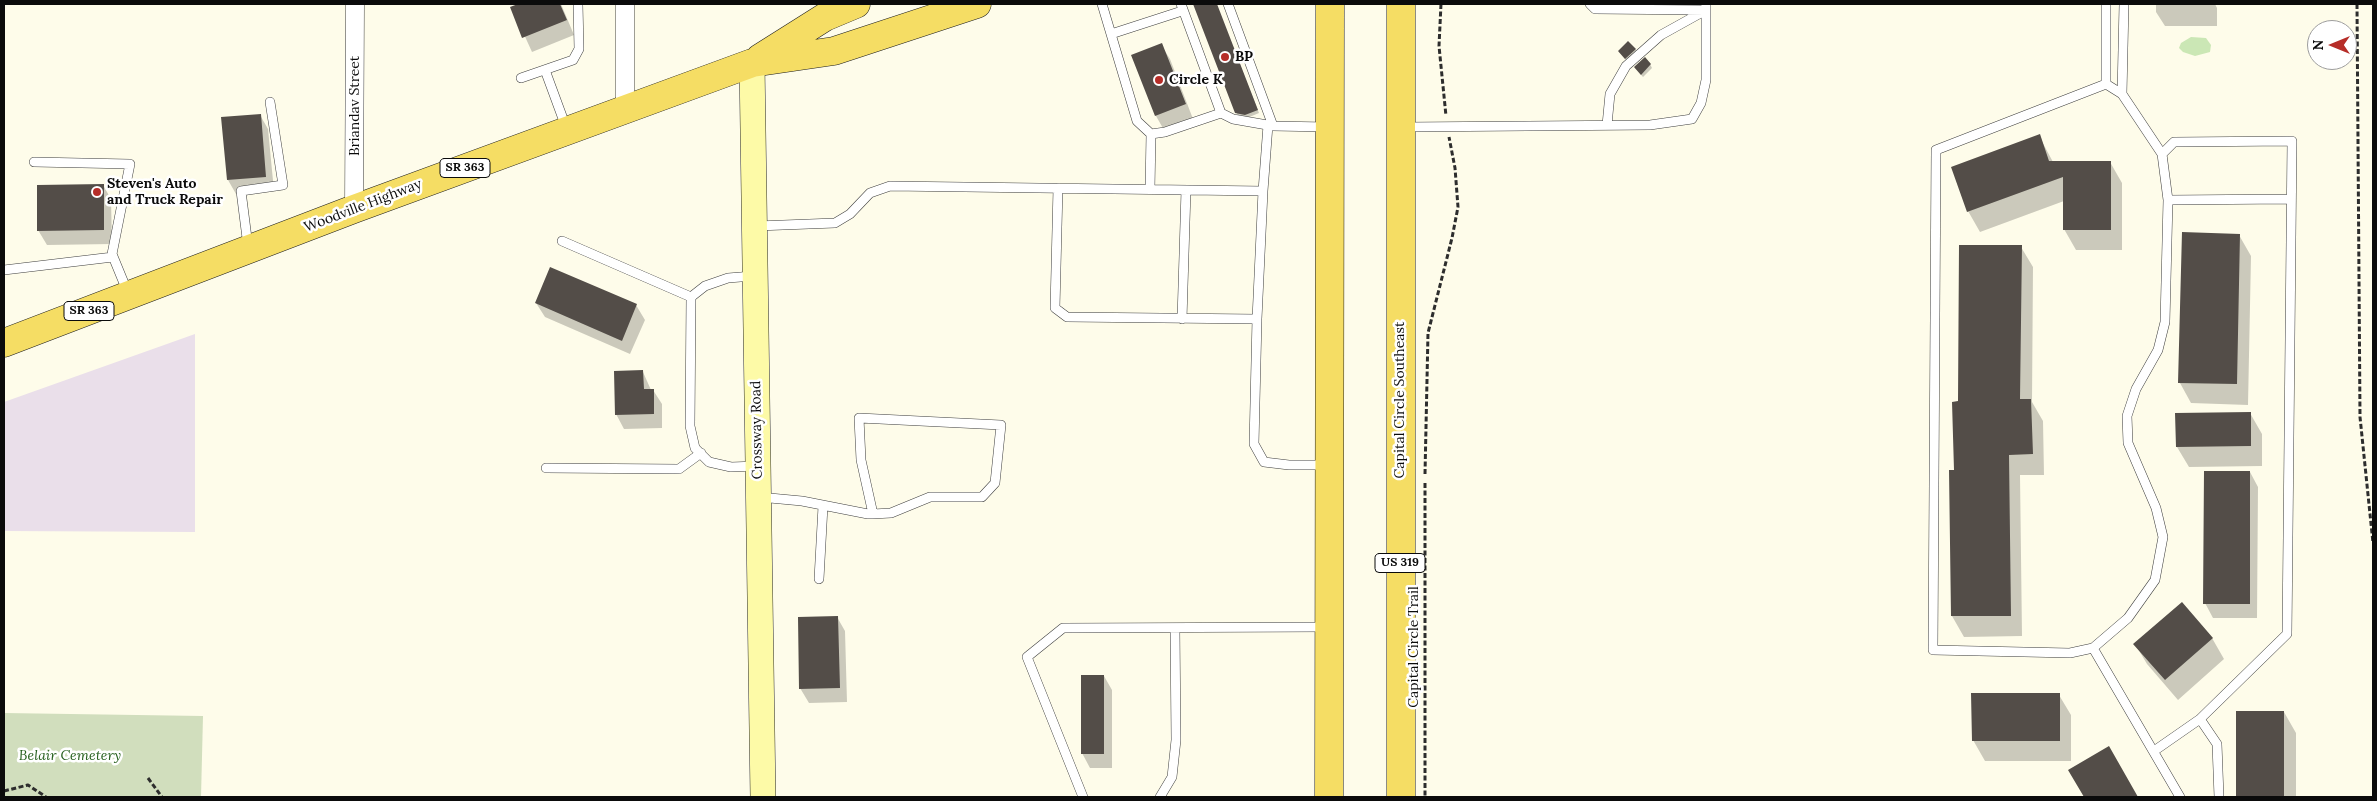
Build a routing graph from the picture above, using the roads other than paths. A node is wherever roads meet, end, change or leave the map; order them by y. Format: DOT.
graph roads {
  1 [pos="355,4"];
  2 [pos="578,4"];
  3 [pos="625,4"];
  4 [pos="856,4"];
  5 [pos="976,4"];
  6 [pos="1102,4"];
  7 [pos="1228,4"];
  8 [pos="1330,4"];
  9 [pos="1400,4"];
  10 [pos="1590,4"];
  11 [pos="2106,4"];
  12 [pos="2124,4"];
  13 [pos="1181,7"];
  14 [pos="1706,7"];
  15 [pos="1111,34"];
  16 [pos="752,63"];
  17 [pos="545,70"];
  18 [pos="521,78"];
  19 [pos="2106,84"];
  20 [pos="2122,94"];
  21 [pos="270,102"];
  22 [pos="625,109"];
  23 [pos="1221,113"];
  24 [pos="1270,125"];
  25 [pos="1607,125"];
  26 [pos="1330,127"];
  27 [pos="1400,128"];
  28 [pos="567,130"];
  29 [pos="1151,134"];
  30 [pos="2162,154"];
  31 [pos="34,162"];
  32 [pos="1058,188"];
  33 [pos="1150,190"];
  34 [pos="1186,190"];
  35 [pos="1263,191"];
  36 [pos="2291,199"];
  37 [pos="2168,200"];
  38 [pos="354,209"];
  39 [pos="754,227"];
  40 [pos="562,241"];
  41 [pos="248,250"];
  42 [pos="113,257"];
  43 [pos="4,270"];
  44 [pos="754,276"];
  45 [pos="129,295"];
  46 [pos="691,297"];
  47 [pos="1182,319"];
  48 [pos="1257,319"];
  49 [pos="4,343"];
  50 [pos="701,453"];
  51 [pos="758,466"];
  52 [pos="1329,466"];
  53 [pos="546,468"];
  54 [pos="758,497"];
  55 [pos="823,506"];
  56 [pos="872,514"];
  57 [pos="820,579"];
  58 [pos="1329,627"];
  59 [pos="1175,628"];
  60 [pos="2094,648"];
  61 [pos="2200,719"];
  62 [pos="2154,751"];
  63 [pos="763,797"];
  64 [pos="1083,797"];
  65 [pos="1160,797"];
  66 [pos="1329,797"];
  67 [pos="1401,797"];
  68 [pos="2180,797"];
  69 [pos="2219,797"];
  1 -- 38 [label="street, Briandav Street"];
  2 -- 17 [label="lane"];
  3 -- 22 [label="street"];
  4 -- 16 [label="main road, Woodville Highway / SR 363"];
  5 -- 16 [label="main road, Woodville Highway / SR 363"];
  6 -- 15 [label="lane"];
  7 -- 24 [label="lane"];
  8 -- 26 [label="main road"];
  9 -- 27 [label="main road, Capital Circle Southeast / US 319"];
  10 -- 14 [label="lane"];
  11 -- 19 [label="lane"];
  12 -- 20 [label="lane"];
  13 -- 15 [label="lane"];
  13 -- 23 [label="lane"];
  14 -- 25 [label="lane"];
  14 -- 25 [label="lane"];
  15 -- 29 [label="lane"];
  16 -- 22 [label="main road, Woodville Highway / SR 363"];
  16 -- 39 [label="street, Crossway Road"];
  17 -- 18 [label="lane"];
  17 -- 28 [label="lane"];
  19 -- 20 [label="lane"];
  19 -- 60 [label="lane"];
  20 -- 30 [label="lane"];
  21 -- 41 [label="lane"];
  22 -- 28 [label="main road, Woodville Highway / SR 363"];
  23 -- 24 [label="lane"];
  23 -- 29 [label="lane"];
  24 -- 26 [label="lane"];
  24 -- 35 [label="lane"];
  25 -- 27 [label="lane"];
  26 -- 52 [label="main road"];
  27 -- 67 [label="main road, Capital Circle Southeast / US 319"];
  28 -- 38 [label="main road, Woodville Highway / SR 363"];
  29 -- 33 [label="lane"];
  30 -- 36 [label="lane"];
  30 -- 37 [label="lane"];
  31 -- 42 [label="lane"];
  32 -- 33 [label="lane"];
  32 -- 39 [label="lane"];
  32 -- 47 [label="lane"];
  33 -- 34 [label="lane"];
  34 -- 35 [label="lane"];
  34 -- 47 [label="lane"];
  35 -- 48 [label="lane"];
  36 -- 37 [label="lane"];
  36 -- 61 [label="lane"];
  37 -- 60 [label="lane"];
  38 -- 41 [label="main road, Woodville Highway / SR 363"];
  39 -- 44 [label="street, Crossway Road"];
  40 -- 46 [label="lane"];
  41 -- 45 [label="main road, Woodville Highway / SR 363"];
  42 -- 43 [label="lane"];
  42 -- 45 [label="lane"];
  44 -- 46 [label="lane"];
  44 -- 51 [label="street, Crossway Road"];
  45 -- 49 [label="main road, Woodville Highway / SR 363"];
  46 -- 50 [label="lane"];
  47 -- 48 [label="lane"];
  48 -- 52 [label="lane"];
  50 -- 51 [label="lane"];
  50 -- 53 [label="lane"];
  51 -- 54 [label="street, Crossway Road"];
  52 -- 58 [label="main road"];
  54 -- 55 [label="lane"];
  54 -- 63 [label="street, Crossway Road"];
  55 -- 56 [label="lane"];
  55 -- 57 [label="lane"];
  56 -- 56 [label="lane"];
  58 -- 59 [label="lane"];
  58 -- 66 [label="main road"];
  59 -- 64 [label="lane"];
  59 -- 65 [label="lane"];
  60 -- 62 [label="lane"];
  61 -- 62 [label="lane"];
  61 -- 69 [label="lane"];
  62 -- 68 [label="lane"];
}
